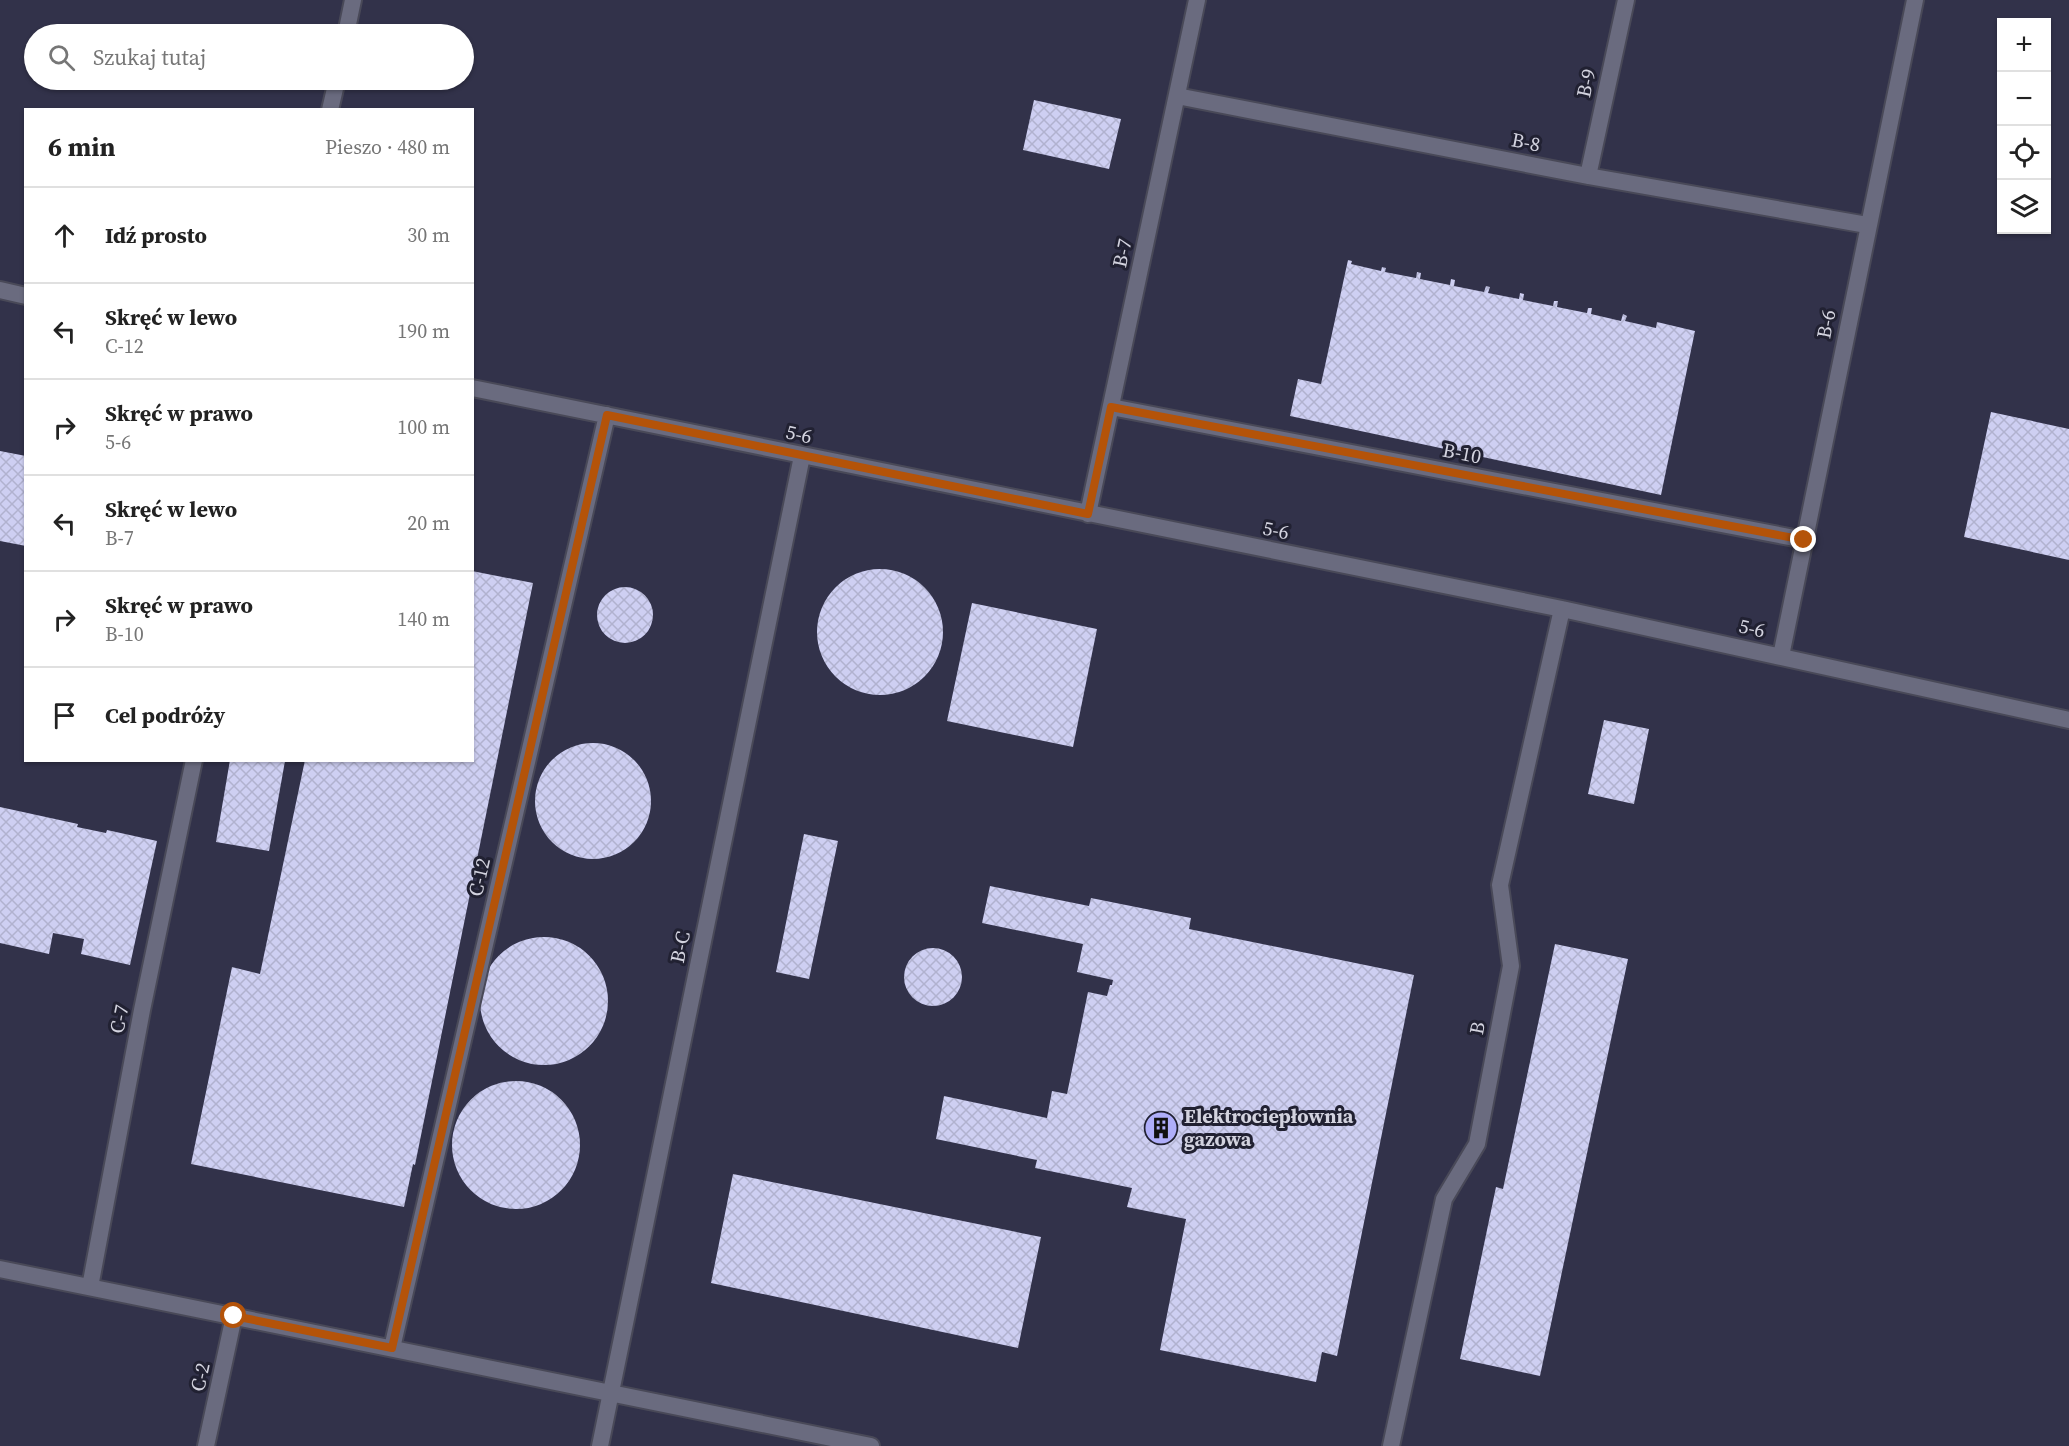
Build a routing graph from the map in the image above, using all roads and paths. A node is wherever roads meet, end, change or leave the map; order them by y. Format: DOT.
graph roads {
  1 [pos="353,0"];
  2 [pos="1197,0"];
  3 [pos="1626,0"];
  4 [pos="1915,0"];
  5 [pos="348,24"];
  6 [pos="335,90"];
  7 [pos="1177,96"];
  8 [pos="330,108"];
  9 [pos="1588,176"];
  10 [pos="1867,225"];
  11 [pos="0,290"];
  12 [pos="24,296"];
  13 [pos="474,388"];
  14 [pos="1111,407"];
  15 [pos="607,415"];
  16 [pos="802,456"];
  17 [pos="1088,514"];
  18 [pos="1804,540"];
  19 [pos="1562,609"];
  20 [pos="1781,656"];
  21 [pos="2069,720"];
  22 [pos="194,762"];
  23 [pos="0,1269"];
  24 [pos="90,1287"];
  25 [pos="234,1316"];
  26 [pos="392,1348"];
  27 [pos="611,1393"];
  28 [pos="206,1446"];
  29 [pos="600,1446"];
  30 [pos="871,1446"];
  31 [pos="1391,1446"];
  1 -- 5 [label="lane"];
  2 -- 7 [label="lane, B-7"];
  3 -- 9 [label="lane, B-9"];
  4 -- 10 [label="lane, B-6"];
  6 -- 8 [label="lane"];
  7 -- 9 [label="lane, B-8"];
  7 -- 14 [label="lane, B-7"];
  9 -- 10 [label="lane, B-8"];
  10 -- 18 [label="lane, B-6"];
  11 -- 12 [label="lane"];
  13 -- 15 [label="lane, 5-6"];
  14 -- 17 [label="lane, B-7"];
  14 -- 18 [label="lane, B-10"];
  15 -- 16 [label="lane, 5-6"];
  15 -- 26 [label="lane, C-12"];
  16 -- 17 [label="lane, 5-6"];
  16 -- 27 [label="lane, B-C"];
  17 -- 19 [label="lane, 5-6"];
  18 -- 20 [label="lane, B-6"];
  19 -- 20 [label="lane, 5-6"];
  19 -- 31 [label="lane, B"];
  20 -- 21 [label="lane, 5-6"];
  22 -- 24 [label="lane, C-7"];
  23 -- 24 [label="lane"];
  24 -- 25 [label="lane"];
  25 -- 26 [label="lane"];
  25 -- 28 [label="lane, C-2"];
  26 -- 27 [label="lane"];
  27 -- 29 [label="lane, B-C"];
  27 -- 30 [label="lane"];
}
